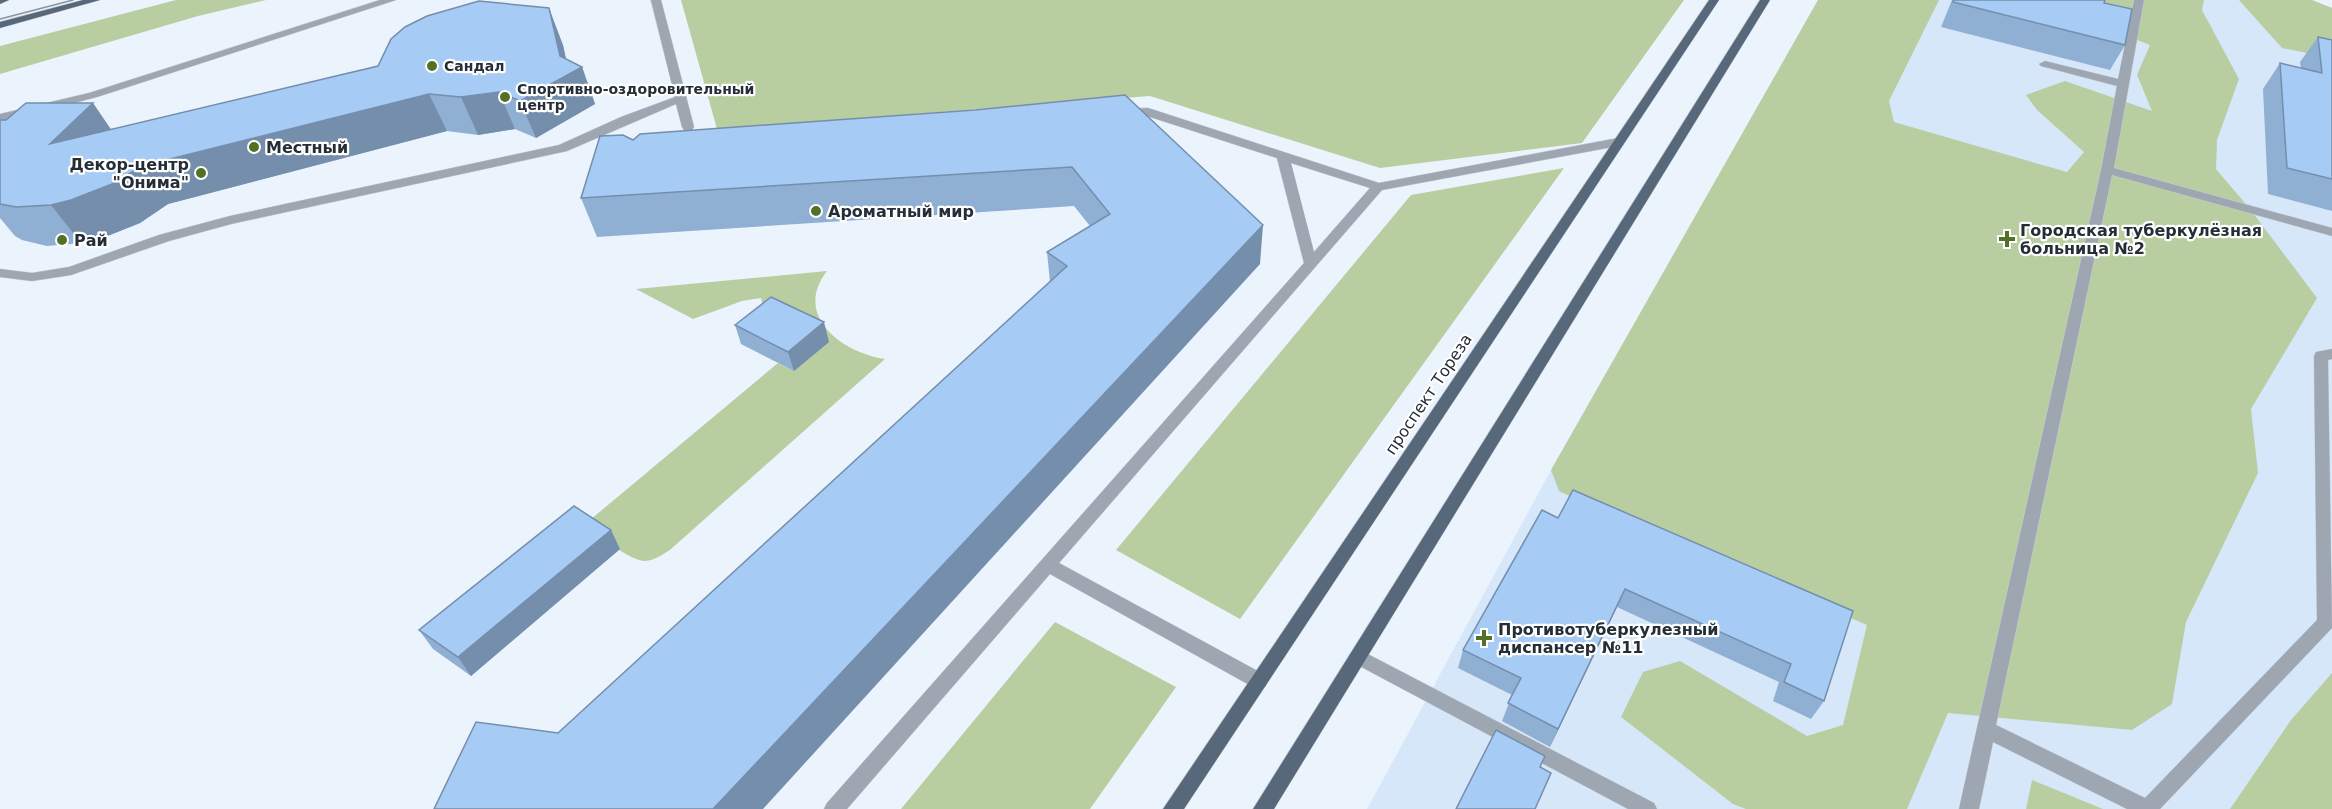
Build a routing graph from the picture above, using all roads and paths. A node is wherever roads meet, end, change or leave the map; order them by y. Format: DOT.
graph roads {
  1 [pos="95,0"];
  2 [pos="391,0"];
  3 [pos="656,0"];
  4 [pos="1714,0"];
  5 [pos="1765,0"];
  6 [pos="2139,0"];
  7 [pos="0,25"];
  8 [pos="2045,64"];
  9 [pos="2123,84"];
  10 [pos="680,99"];
  11 [pos="1113,114"];
  12 [pos="0,118"];
  13 [pos="688,127"];
  14 [pos="1618,142"];
  15 [pos="1282,156"];
  16 [pos="2108,170"];
  17 [pos="1378,187"];
  18 [pos="2332,232"];
  19 [pos="1310,263"];
  20 [pos="0,273"];
  21 [pos="2332,354"];
  22 [pos="1048,565"];
  23 [pos="1358,657"];
  24 [pos="1259,681"];
  25 [pos="1987,730"];
  26 [pos="834,809"];
  27 [pos="1173,809"];
  28 [pos="1263,809"];
  29 [pos="1647,809"];
  30 [pos="1969,809"];
  1 -- 7 [label="main road"];
  2 -- 12 [label="lane"];
  3 -- 10 [label="lane"];
  4 -- 14 [label="main road, проспект Тореза"];
  5 -- 23 [label="main road"];
  6 -- 9 [label="lane"];
  8 -- 9 [label="lane"];
  9 -- 16 [label="lane"];
  10 -- 13 [label="lane"];
  10 -- 20 [label="lane"];
  11 -- 15 [label="lane"];
  14 -- 17 [label="lane"];
  14 -- 24 [label="main road, проспект Тореза"];
  15 -- 17 [label="lane"];
  15 -- 19 [label="lane"];
  16 -- 18 [label="lane"];
  16 -- 25 [label="lane"];
  17 -- 19 [label="lane"];
  19 -- 22 [label="lane"];
  21 -- 25 [label="lane"];
  22 -- 24 [label="lane"];
  22 -- 26 [label="lane"];
  23 -- 28 [label="main road"];
  23 -- 29 [label="lane"];
  24 -- 27 [label="main road, проспект Тореза"];
  25 -- 30 [label="lane"];
}
